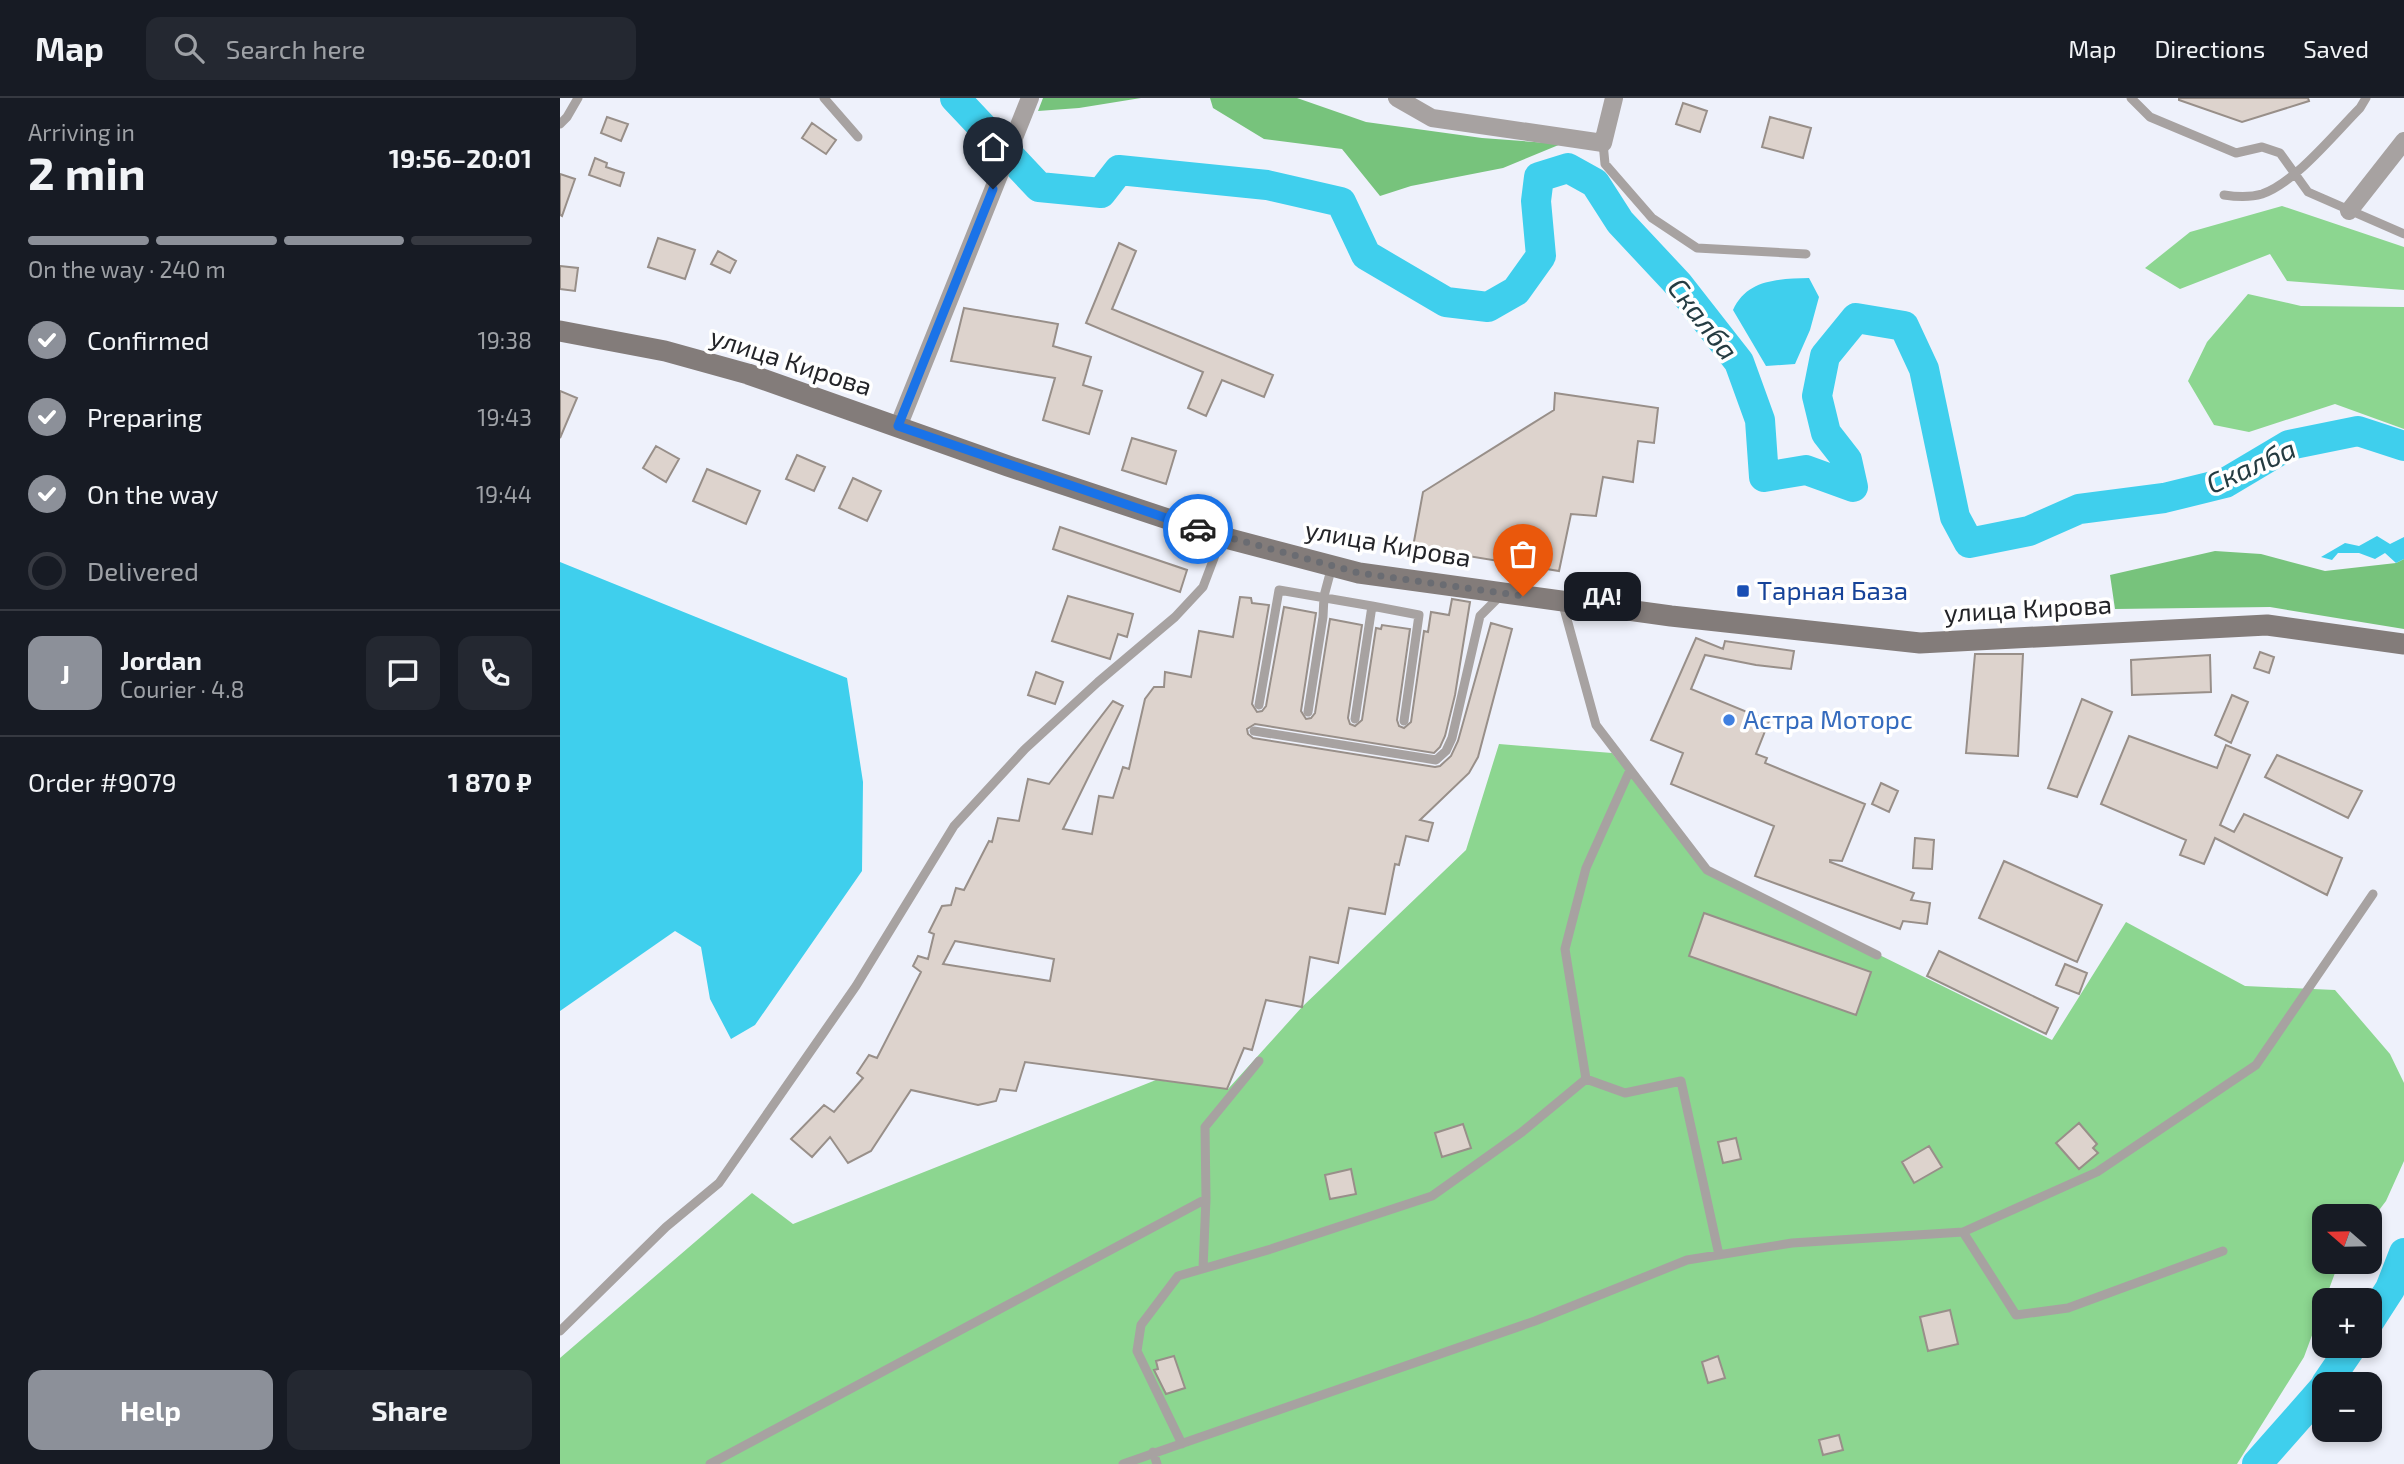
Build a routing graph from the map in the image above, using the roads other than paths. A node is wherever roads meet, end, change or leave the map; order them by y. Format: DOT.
graph roads {
  1 [pos="578,98"];
  2 [pos="824,98"];
  3 [pos="1030,98"];
  4 [pos="1397,98"];
  5 [pos="1614,98"];
  6 [pos="2131,98"];
  7 [pos="2366,98"];
  8 [pos="560,124"];
  9 [pos="858,137"];
  10 [pos="2404,141"];
  11 [pos="1603,142"];
  12 [pos="2295,175"];
  13 [pos="2224,195"];
  14 [pos="2349,211"];
  15 [pos="2404,234"];
  16 [pos="1806,254"];
  17 [pos="560,331"];
  18 [pos="898,426"];
  19 [pos="1222,537"];
  20 [pos="1332,566"];
  21 [pos="1503,593"];
  22 [pos="1324,596"];
  23 [pos="1562,601"];
  24 [pos="1372,606"];
  25 [pos="2404,645"];
  26 [pos="1259,705"];
  27 [pos="1308,712"];
  28 [pos="1355,719"];
  29 [pos="1404,721"];
  30 [pos="1254,731"];
  31 [pos="1630,770"];
  32 [pos="2373,894"];
  33 [pos="1877,955"];
  34 [pos="1259,1061"];
  35 [pos="1587,1079"];
  36 [pos="1206,1199"];
  37 [pos="1963,1232"];
  38 [pos="2223,1251"];
  39 [pos="1719,1255"];
  40 [pos="1203,1268"];
  41 [pos="560,1331"];
  42 [pos="1182,1444"];
  43 [pos="1153,1452"];
  44 [pos="710,1464"];
  45 [pos="1123,1464"];
  46 [pos="1157,1464"];
  1 -- 8 [label="lane"];
  2 -- 9 [label="lane"];
  3 -- 18 [label="street"];
  4 -- 11 [label="street"];
  5 -- 11 [label="street"];
  6 -- 12 [label="lane"];
  7 -- 12 [label="lane"];
  10 -- 14 [label="street"];
  11 -- 16 [label="lane"];
  12 -- 13 [label="lane"];
  12 -- 14 [label="lane"];
  14 -- 15 [label="lane"];
  17 -- 18 [label="street, улица Кирова"];
  18 -- 19 [label="street, улица Кирова"];
  19 -- 20 [label="street, улица Кирова"];
  19 -- 41 [label="lane"];
  20 -- 21 [label="street, улица Кирова"];
  20 -- 22 [label="lane"];
  21 -- 23 [label="street, улица Кирова"];
  21 -- 30 [label="lane"];
  22 -- 24 [label="lane"];
  22 -- 26 [label="lane"];
  22 -- 27 [label="lane"];
  23 -- 25 [label="street, улица Кирова"];
  23 -- 31 [label="lane"];
  24 -- 28 [label="lane"];
  24 -- 29 [label="lane"];
  31 -- 33 [label="lane"];
  31 -- 35 [label="lane"];
  32 -- 37 [label="lane"];
  34 -- 36 [label="lane"];
  35 -- 39 [label="lane"];
  35 -- 40 [label="lane"];
  36 -- 40 [label="lane"];
  36 -- 44 [label="lane"];
  37 -- 38 [label="lane"];
  37 -- 39 [label="lane"];
  39 -- 42 [label="lane"];
  40 -- 42 [label="lane"];
  42 -- 43 [label="lane"];
  43 -- 45 [label="lane"];
  43 -- 46 [label="lane"];
}
